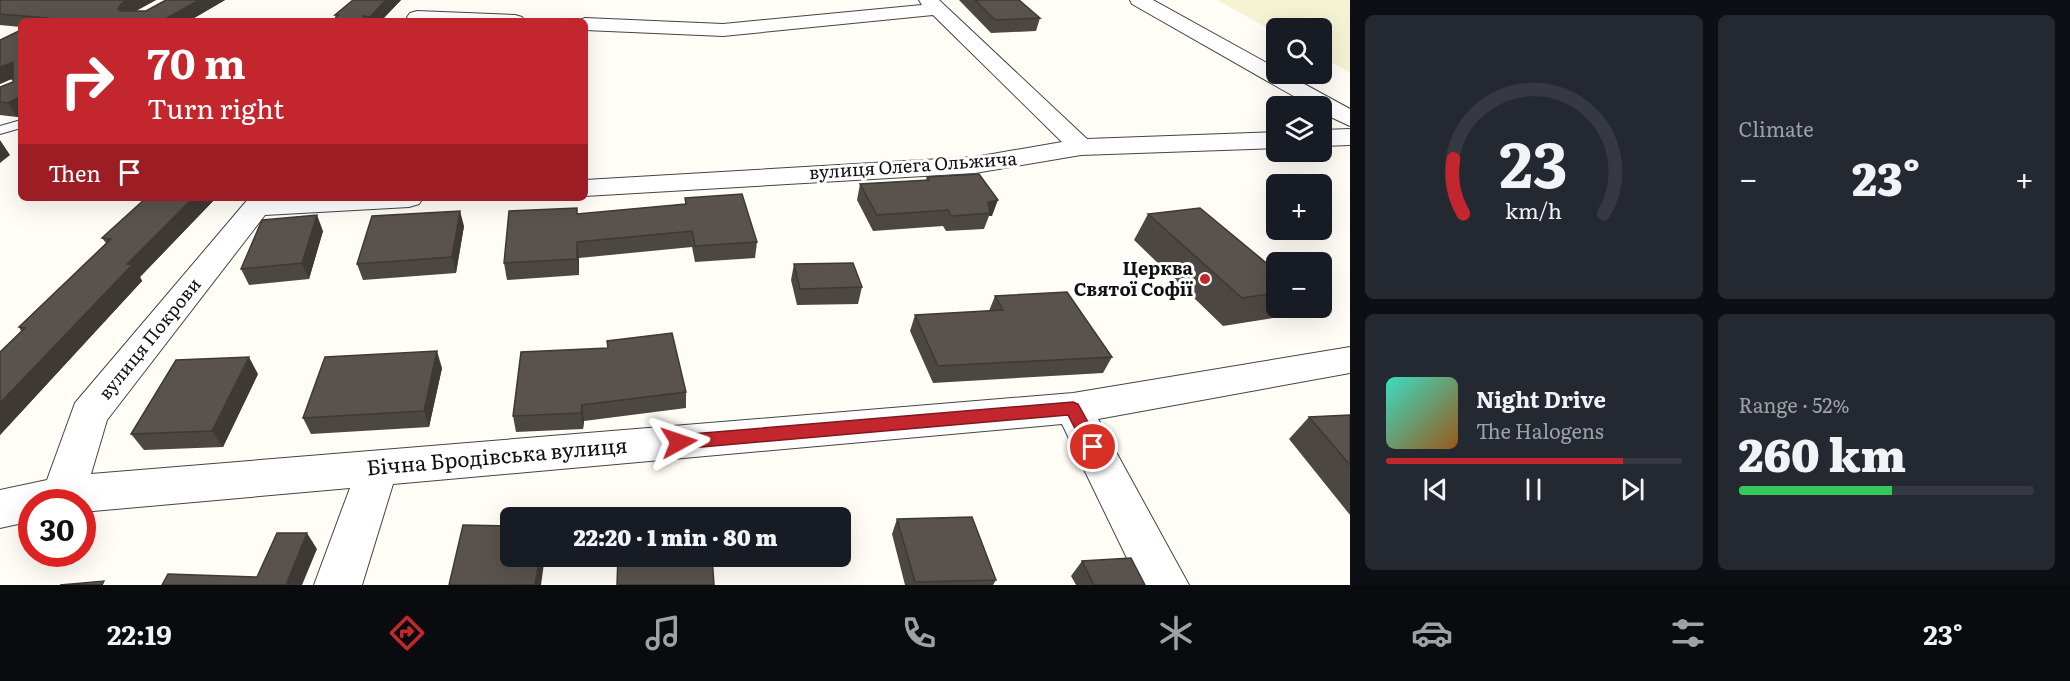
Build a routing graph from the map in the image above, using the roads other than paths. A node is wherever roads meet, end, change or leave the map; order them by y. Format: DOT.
graph roads {
  1 [pos="431,0"];
  2 [pos="1139,0"];
  3 [pos="932,5"];
  4 [pos="417,18"];
  5 [pos="588,24"];
  6 [pos="1350,119"];
  7 [pos="18,125"];
  8 [pos="0,130"];
  9 [pos="1350,137"];
  10 [pos="1332,138"];
  11 [pos="1266,140"];
  12 [pos="1082,147"];
  13 [pos="588,188"];
  14 [pos="297,201"];
  15 [pos="260,202"];
  16 [pos="1350,360"];
  17 [pos="1073,408"];
  18 [pos="378,467"];
  19 [pos="65,489"];
  20 [pos="96,492"];
  21 [pos="18,505"];
  22 [pos="0,509"];
  23 [pos="338,585"];
  24 [pos="1165,585"];
  1 -- 4 [label="street"];
  2 -- 6 [label="street"];
  3 -- 5 [label="street"];
  3 -- 12 [label="street"];
  7 -- 8 [label="lane"];
  9 -- 10 [label="street"];
  11 -- 12 [label="street, вулиця Олега Ольжича"];
  12 -- 13 [label="street, вулиця Олега Ольжича"];
  14 -- 15 [label="street"];
  15 -- 19 [label="street, вулиця Покрови"];
  16 -- 17 [label="street, Бічна Бродівська вулиця"];
  17 -- 18 [label="street, Бічна Бродівська вулиця"];
  17 -- 24 [label="street"];
  18 -- 20 [label="street, Бічна Бродівська вулиця"];
  18 -- 23 [label="street"];
  21 -- 22 [label="street, Бічна Бродівська вулиця"];
}
